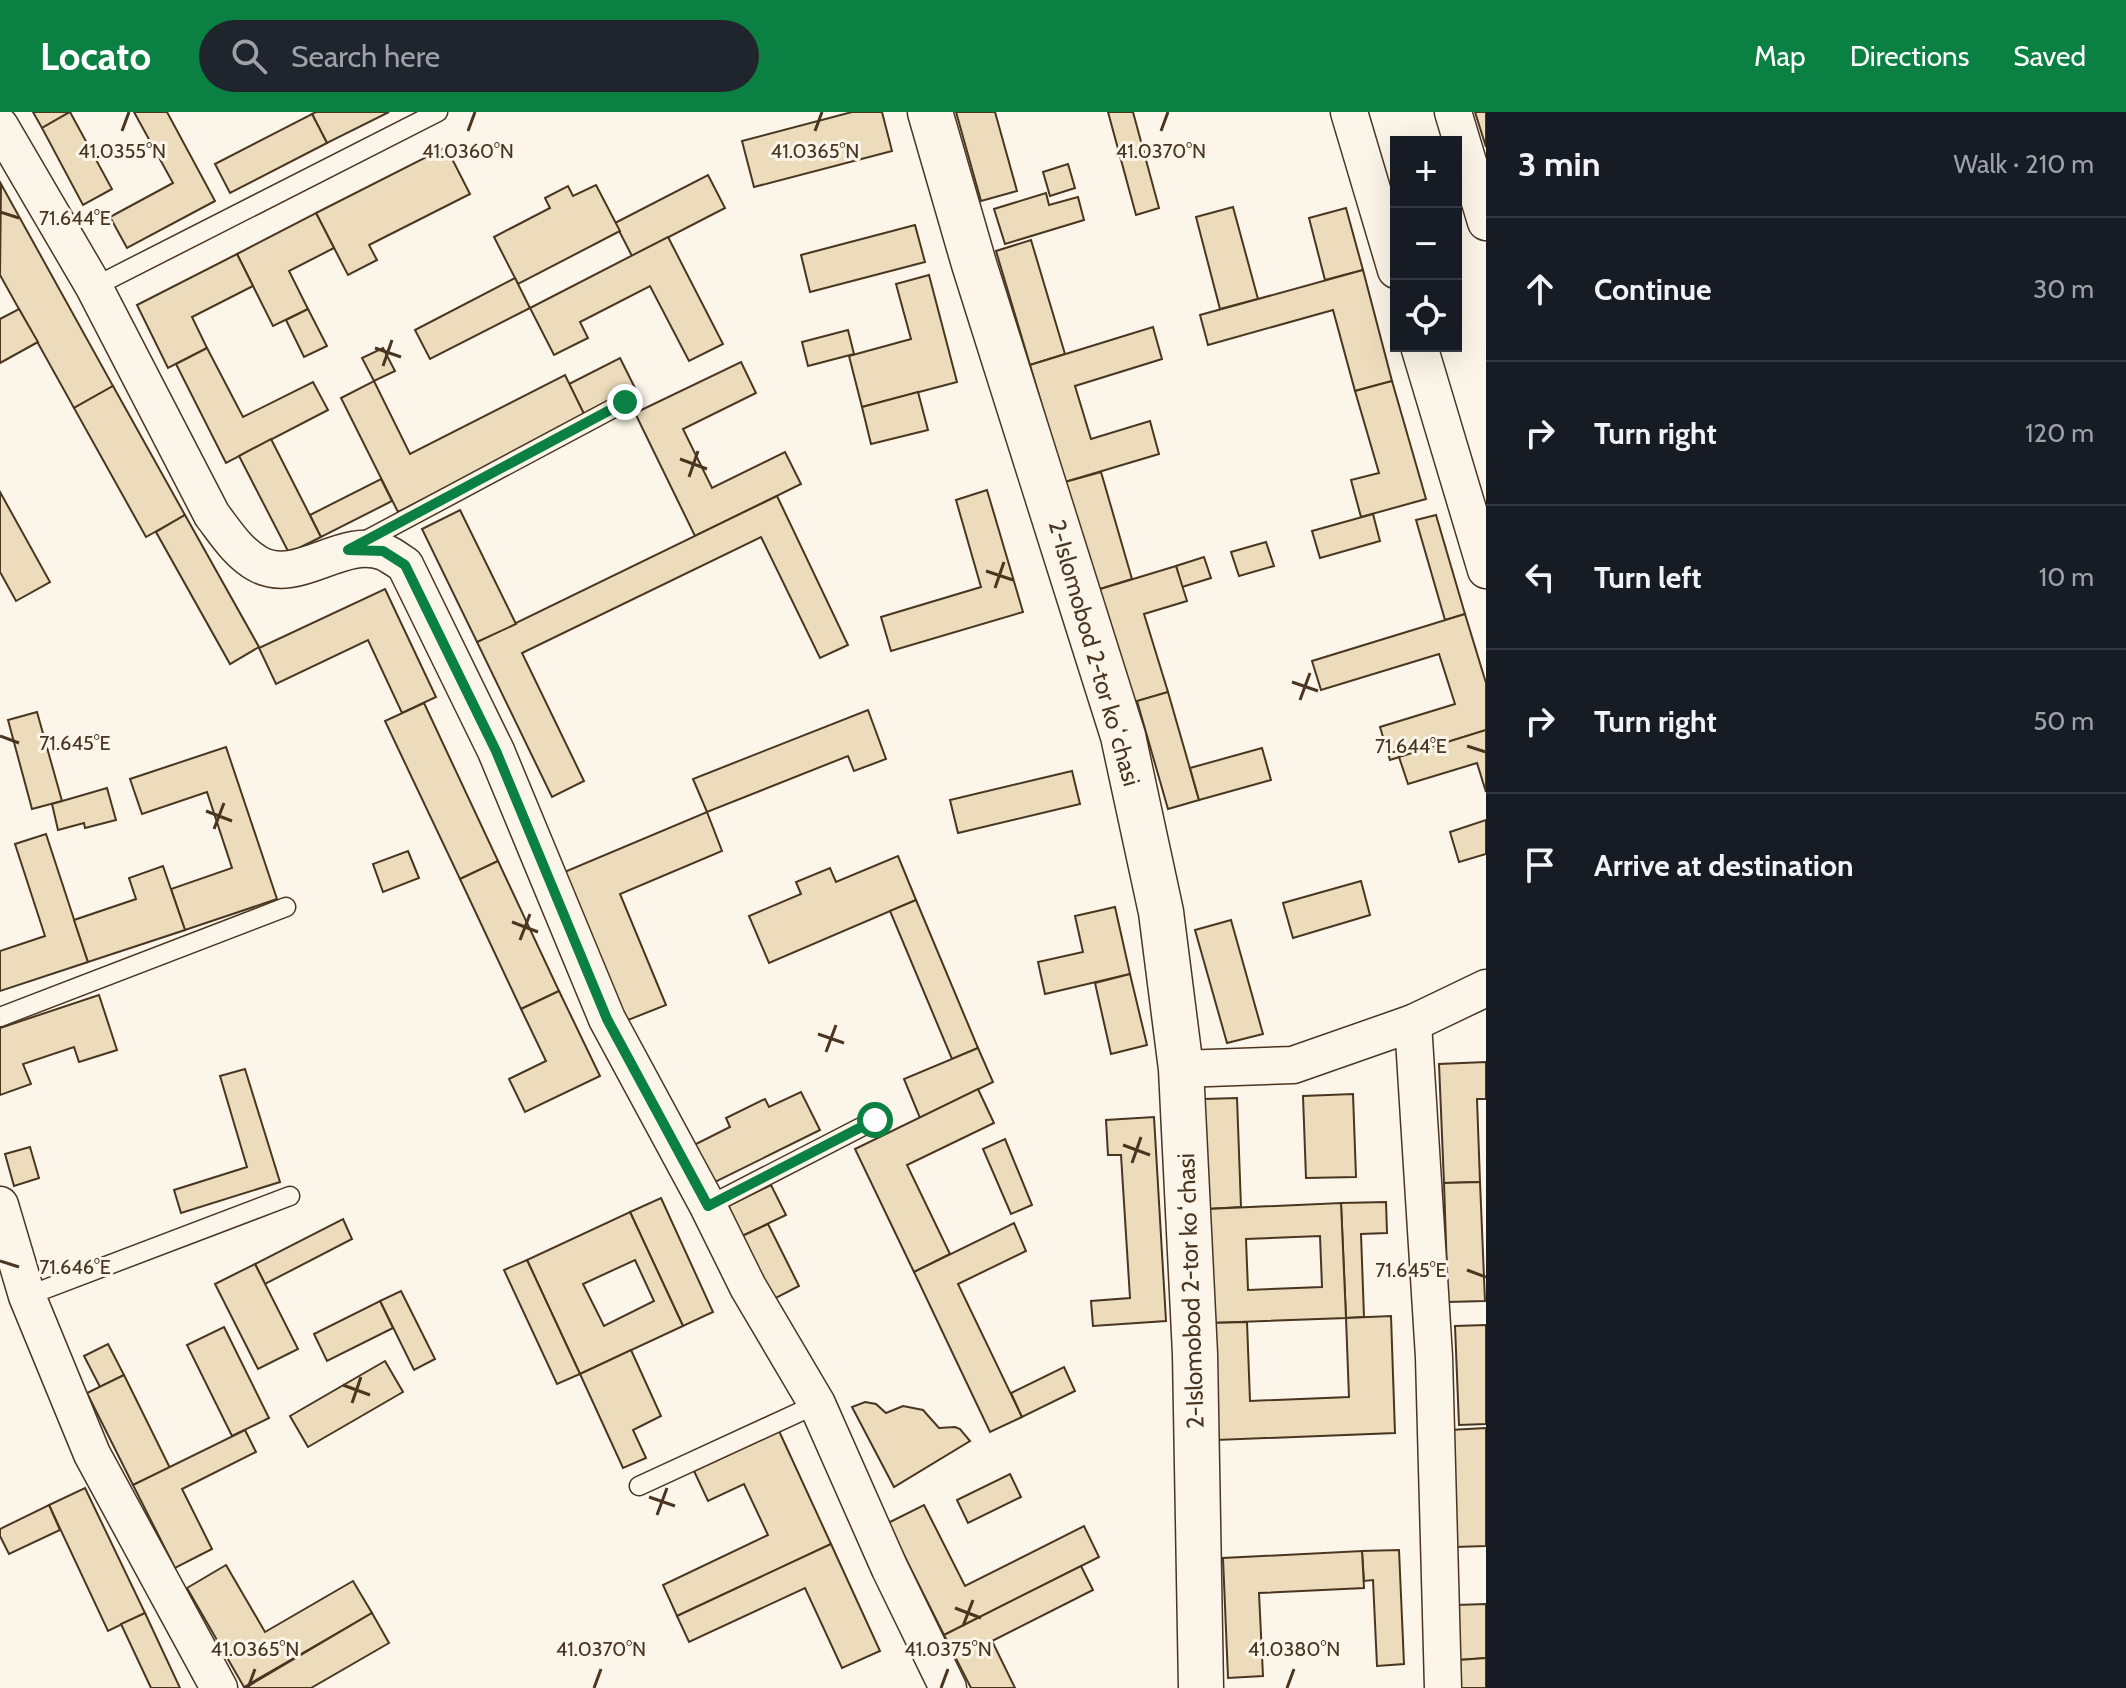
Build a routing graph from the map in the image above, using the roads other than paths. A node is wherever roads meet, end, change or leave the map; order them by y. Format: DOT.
graph roads {
  1 [pos="438,112"];
  2 [pos="930,112"];
  3 [pos="1349,112"];
  4 [pos="1453,112"];
  5 [pos="0,126"];
  6 [pos="1486,222"];
  7 [pos="1390,250"];
  8 [pos="94,287"];
  9 [pos="1421,352"];
  10 [pos="625,402"];
  11 [pos="348,550"];
  12 [pos="1486,570"];
  13 [pos="286,907"];
  14 [pos="1486,988"];
  15 [pos="0,1017"];
  16 [pos="1413,1023"];
  17 [pos="1181,1069"];
  18 [pos="875,1120"];
  19 [pos="290,1196"];
  20 [pos="0,1205"];
  21 [pos="708,1206"];
  22 [pos="27,1296"];
  23 [pos="817,1404"];
  24 [pos="639,1486"];
  25 [pos="219,1688"];
  26 [pos="948,1688"];
  27 [pos="1201,1688"];
  28 [pos="1443,1688"];
  1 -- 8 [label="lane"];
  2 -- 17 [label="street, 2-Islomobod 2-tor koʻchasi"];
  3 -- 7 [label="street"];
  4 -- 6 [label="street"];
  5 -- 8 [label="street"];
  8 -- 11 [label="street"];
  9 -- 12 [label="street"];
  10 -- 11 [label="lane"];
  11 -- 21 [label="street"];
  13 -- 15 [label="lane"];
  14 -- 16 [label="street"];
  16 -- 17 [label="street"];
  16 -- 28 [label="street"];
  17 -- 27 [label="street, 2-Islomobod 2-tor koʻchasi"];
  18 -- 21 [label="lane"];
  19 -- 22 [label="lane"];
  20 -- 22 [label="street"];
  21 -- 23 [label="street"];
  22 -- 25 [label="street"];
  23 -- 24 [label="lane"];
  23 -- 26 [label="street"];
}
